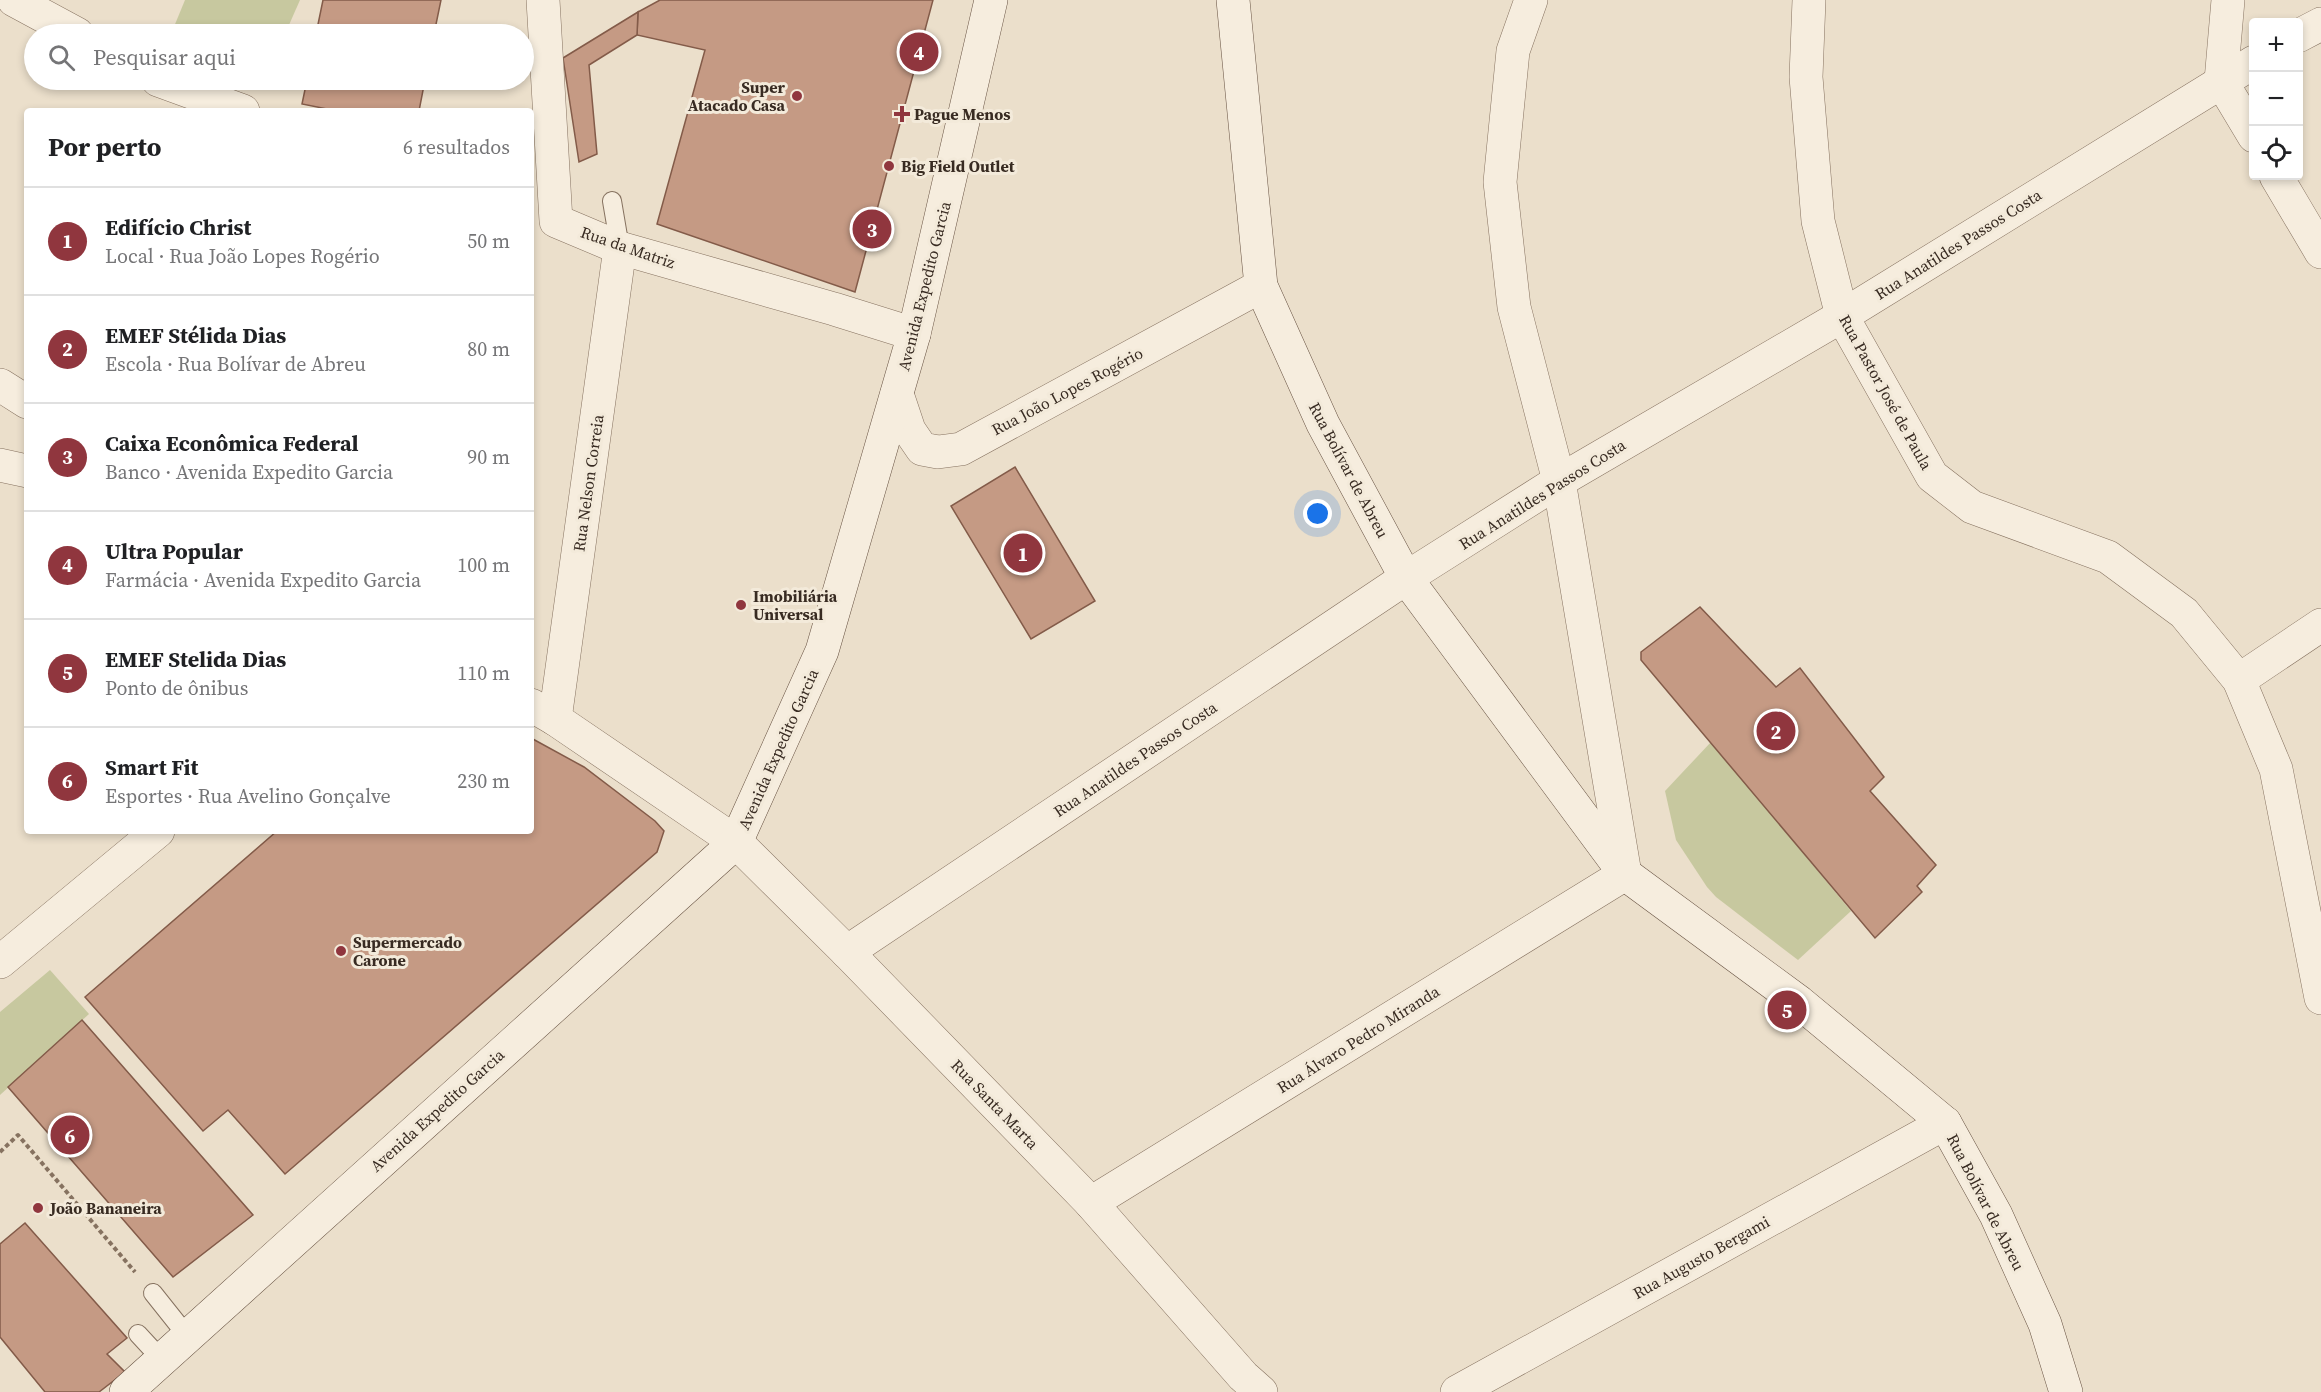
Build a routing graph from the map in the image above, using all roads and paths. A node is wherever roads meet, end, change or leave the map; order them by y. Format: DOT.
graph roads {
  1 [pos="14,0"];
  2 [pos="543,0"];
  3 [pos="991,0"];
  4 [pos="1233,0"];
  5 [pos="1531,0"];
  6 [pos="1809,0"];
  7 [pos="2229,0"];
  8 [pos="58,24"];
  9 [pos="2321,24"];
  10 [pos="2303,33"];
  11 [pos="2249,64"];
  12 [pos="2221,81"];
  13 [pos="185,90"];
  14 [pos="235,108"];
  15 [pos="2249,129"];
  16 [pos="2278,180"];
  17 [pos="612,201"];
  18 [pos="543,217"];
  19 [pos="620,248"];
  20 [pos="2321,252"];
  21 [pos="1261,286"];
  22 [pos="1842,316"];
  23 [pos="914,334"];
  24 [pos="0,385"];
  25 [pos="897,394"];
  26 [pos="24,400"];
  27 [pos="0,465"];
  28 [pos="24,470"];
  29 [pos="1559,481"];
  30 [pos="1406,578"];
  31 [pos="2321,625"];
  32 [pos="2239,680"];
  33 [pos="543,712"];
  34 [pos="154,834"];
  35 [pos="736,842"];
  36 [pos="1625,874"];
  37 [pos="847,952"];
  38 [pos="0,962"];
  39 [pos="2321,998"];
  40 [pos="1945,1123"];
  41 [pos="0,1152"];
  42 [pos="1091,1203"];
  43 [pos="153,1293"];
  44 [pos="138,1334"];
  45 [pos="188,1336"];
  46 [pos="162,1360"];
  47 [pos="1251,1387"];
  48 [pos="126,1392"];
  49 [pos="1457,1392"];
  50 [pos="2066,1392"];
  1 -- 8 [label="street"];
  2 -- 18 [label="street, Rua da Matriz"];
  3 -- 23 [label="street, Avenida Expedito Garcia"];
  4 -- 21 [label="street, Rua Bolívar de Abreu"];
  5 -- 29 [label="street"];
  6 -- 22 [label="street, Rua Pastor José de Paula"];
  7 -- 12 [label="street"];
  9 -- 10 [label="street"];
  11 -- 12 [label="street, Rua Anatildes Passos Costa"];
  12 -- 15 [label="street"];
  12 -- 22 [label="street, Rua Anatildes Passos Costa"];
  13 -- 14 [label="street"];
  16 -- 20 [label="street"];
  17 -- 19 [label="lane"];
  18 -- 19 [label="street, Rua da Matriz"];
  19 -- 23 [label="street, Rua da Matriz"];
  19 -- 33 [label="street, Rua Nelson Correia"];
  21 -- 25 [label="street, Rua João Lopes Rogério"];
  21 -- 30 [label="street, Rua Bolívar de Abreu"];
  22 -- 29 [label="street, Rua Anatildes Passos Costa"];
  22 -- 32 [label="street, Rua Pastor José de Paula"];
  23 -- 25 [label="street, Avenida Expedito Garcia"];
  24 -- 26 [label="street"];
  25 -- 35 [label="street, Avenida Expedito Garcia"];
  27 -- 28 [label="street"];
  29 -- 30 [label="street, Rua Anatildes Passos Costa"];
  29 -- 36 [label="street"];
  30 -- 36 [label="street, Rua Bolívar de Abreu"];
  30 -- 37 [label="street, Rua Anatildes Passos Costa"];
  31 -- 32 [label="street"];
  32 -- 39 [label="street, Rua Pastor José de Paula"];
  33 -- 35 [label="street, Rua Santa Marta"];
  34 -- 38 [label="street"];
  35 -- 37 [label="street, Rua Santa Marta"];
  35 -- 45 [label="street, Avenida Expedito Garcia"];
  36 -- 40 [label="street, Rua Bolívar de Abreu"];
  36 -- 42 [label="street, Rua Álvaro Pedro Miranda"];
  37 -- 42 [label="street, Rua Santa Marta"];
  40 -- 49 [label="street, Rua Augusto Bergami"];
  40 -- 50 [label="street, Rua Bolívar de Abreu"];
  41 -- 43 [label="path"];
  42 -- 47 [label="street, Rua Santa Marta"];
  43 -- 45 [label="lane"];
  44 -- 46 [label="lane"];
  45 -- 46 [label="street, Avenida Expedito Garcia"];
  46 -- 48 [label="street, Avenida Expedito Garcia"];
}
